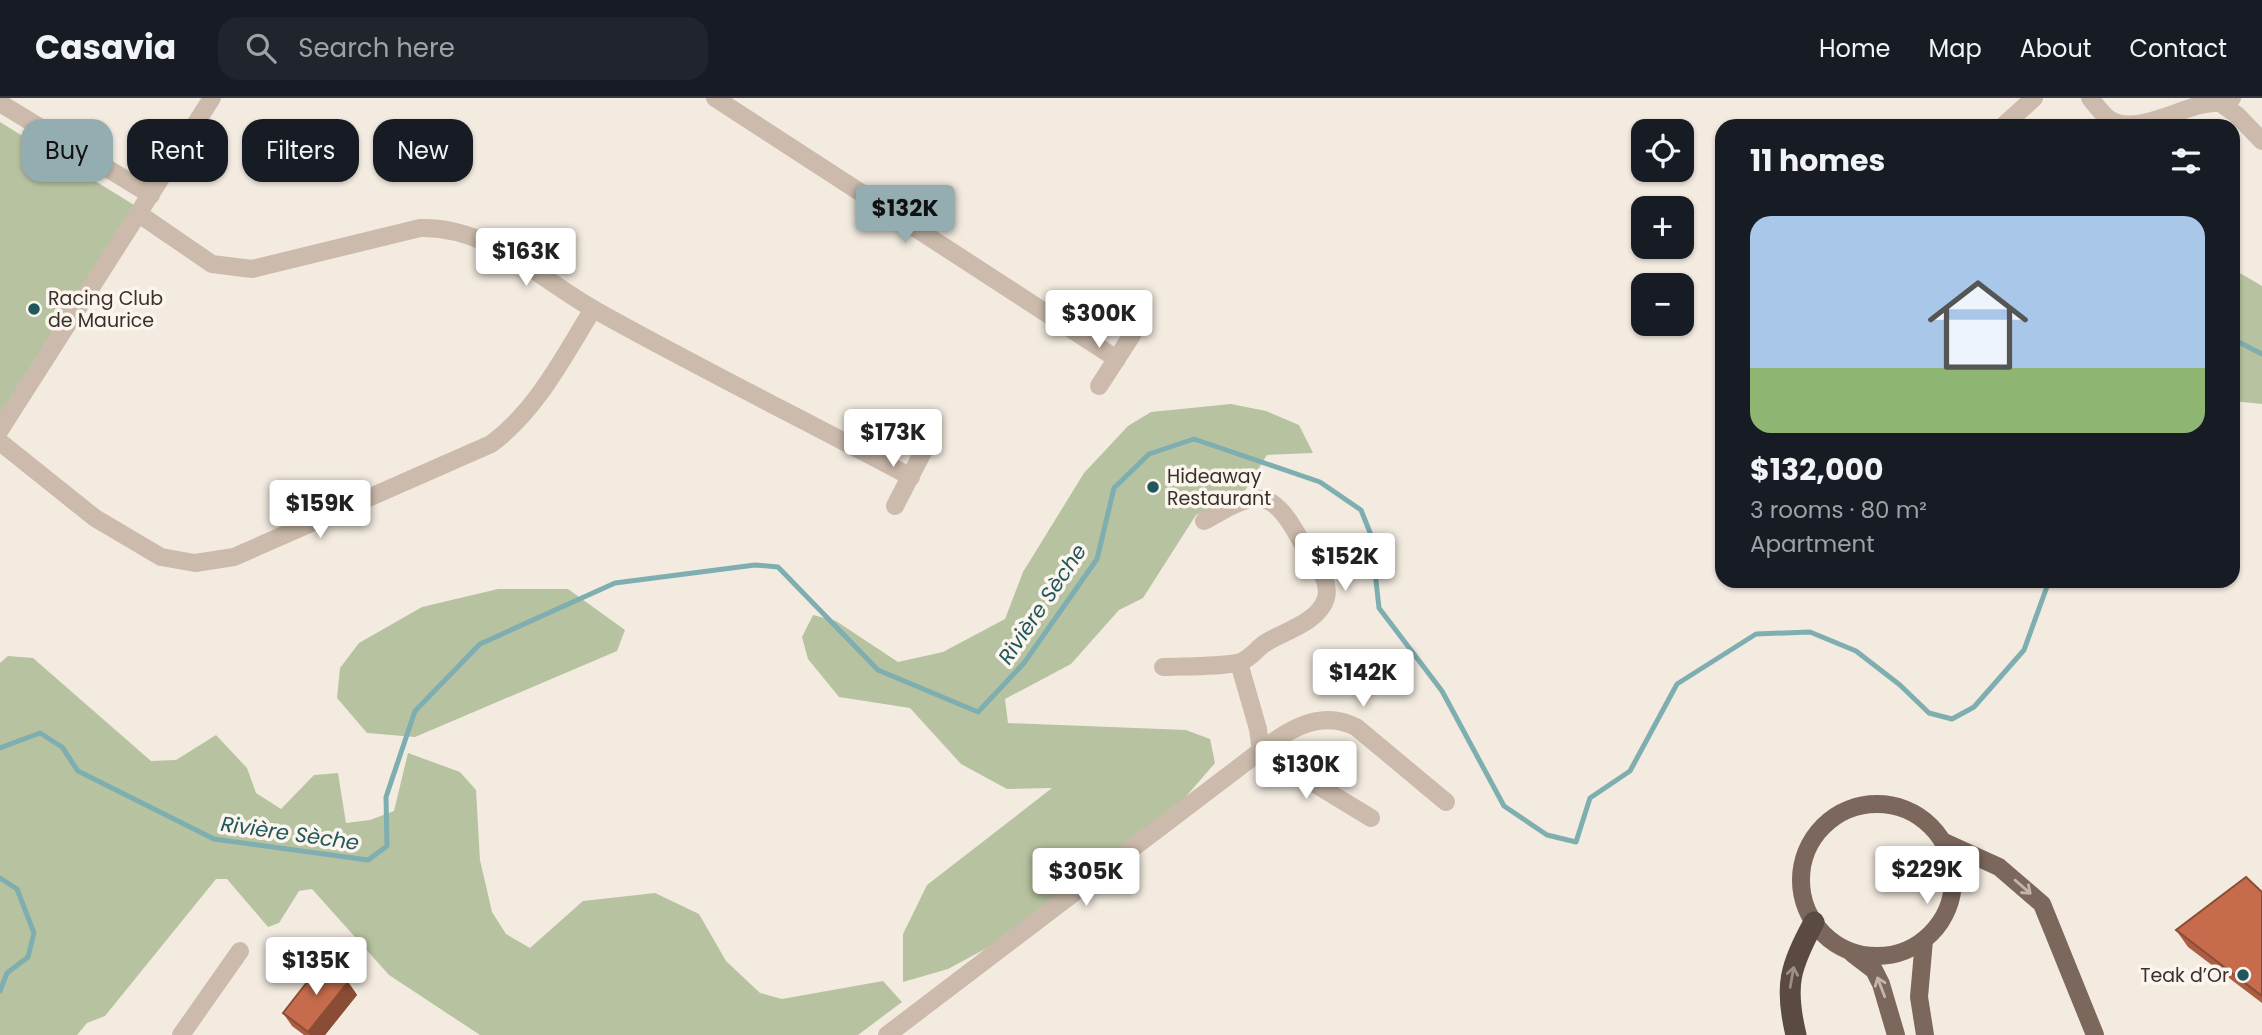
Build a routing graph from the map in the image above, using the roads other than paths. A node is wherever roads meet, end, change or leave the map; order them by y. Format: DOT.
graph roads {
  1 [pos="212,98"];
  2 [pos="715,98"];
  3 [pos="2034,98"];
  4 [pos="2090,98"];
  5 [pos="2226,101"];
  6 [pos="0,103"];
  7 [pos="2011,119"];
  8 [pos="2108,119"];
  9 [pos="2161,119"];
  10 [pos="2262,141"];
  11 [pos="151,195"];
  12 [pos="139,214"];
  13 [pos="593,309"];
  14 [pos="1132,335"];
  15 [pos="1116,359"];
  16 [pos="1100,386"];
  17 [pos="0,430"];
  18 [pos="0,442"];
  19 [pos="925,448"];
  20 [pos="911,477"];
  21 [pos="895,506"];
  22 [pos="1204,521"];
  23 [pos="1239,663"];
  24 [pos="1163,667"];
  25 [pos="1261,751"];
  26 [pos="1446,802"];
  27 [pos="1371,818"];
  28 [pos="1944,842"];
  29 [pos="1814,922"];
  30 [pos="1924,940"];
  31 [pos="240,951"];
  32 [pos="1849,951"];
  33 [pos="181,1035"];
  34 [pos="887,1035"];
  35 [pos="1796,1035"];
  36 [pos="1896,1035"];
  37 [pos="1925,1035"];
  38 [pos="2095,1035"];
  1 -- 11 [label="street"];
  2 -- 15 [label="street"];
  3 -- 7 [label="street"];
  4 -- 8 [label="street"];
  5 -- 9 [label="street"];
  5 -- 10 [label="street"];
  6 -- 11 [label="street"];
  11 -- 12 [label="street"];
  12 -- 13 [label="street"];
  12 -- 17 [label="street"];
  13 -- 18 [label="street"];
  13 -- 20 [label="street"];
  14 -- 15 [label="street"];
  15 -- 16 [label="street"];
  19 -- 20 [label="street"];
  20 -- 21 [label="street"];
  22 -- 23 [label="street"];
  23 -- 24 [label="street"];
  23 -- 25 [label="street"];
  25 -- 26 [label="street"];
  25 -- 27 [label="street"];
  25 -- 34 [label="street"];
  28 -- 29 [label="main road"];
  28 -- 30 [label="main road"];
  28 -- 38 [label="main road, one-way"];
  29 -- 32 [label="main road"];
  35 -- 29 [label="highway, one-way"];
  30 -- 32 [label="main road"];
  30 -- 37 [label="main road"];
  31 -- 33 [label="street"];
  36 -- 32 [label="main road, one-way"];
}
